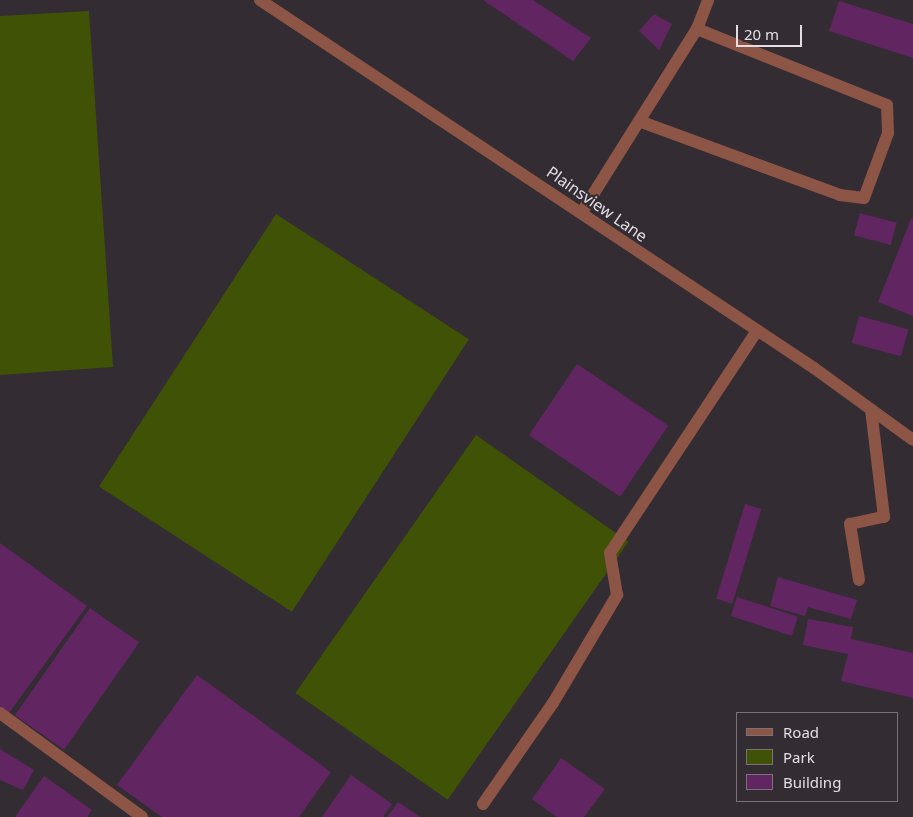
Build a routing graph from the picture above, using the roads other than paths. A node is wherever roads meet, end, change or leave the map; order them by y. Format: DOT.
graph roads {
  1 [pos="260,0"];
  2 [pos="703,2"];
  3 [pos="697,29"];
  4 [pos="640,121"];
  5 [pos="582,212"];
  6 [pos="757,331"];
  7 [pos="871,410"];
  8 [pos="913,440"];
  9 [pos="859,580"];
  10 [pos="0,713"];
  11 [pos="483,804"];
  12 [pos="142,817"];
  1 -- 5 [label="street, Plainsview Lane"];
  2 -- 3 [label="street"];
  3 -- 4 [label="street"];
  3 -- 4 [label="street"];
  4 -- 5 [label="street"];
  5 -- 6 [label="street, Plainsview Lane"];
  6 -- 7 [label="street, Plainsview Lane"];
  6 -- 11 [label="street"];
  7 -- 8 [label="street, Plainsview Lane"];
  7 -- 9 [label="street"];
  10 -- 12 [label="street"];
}
